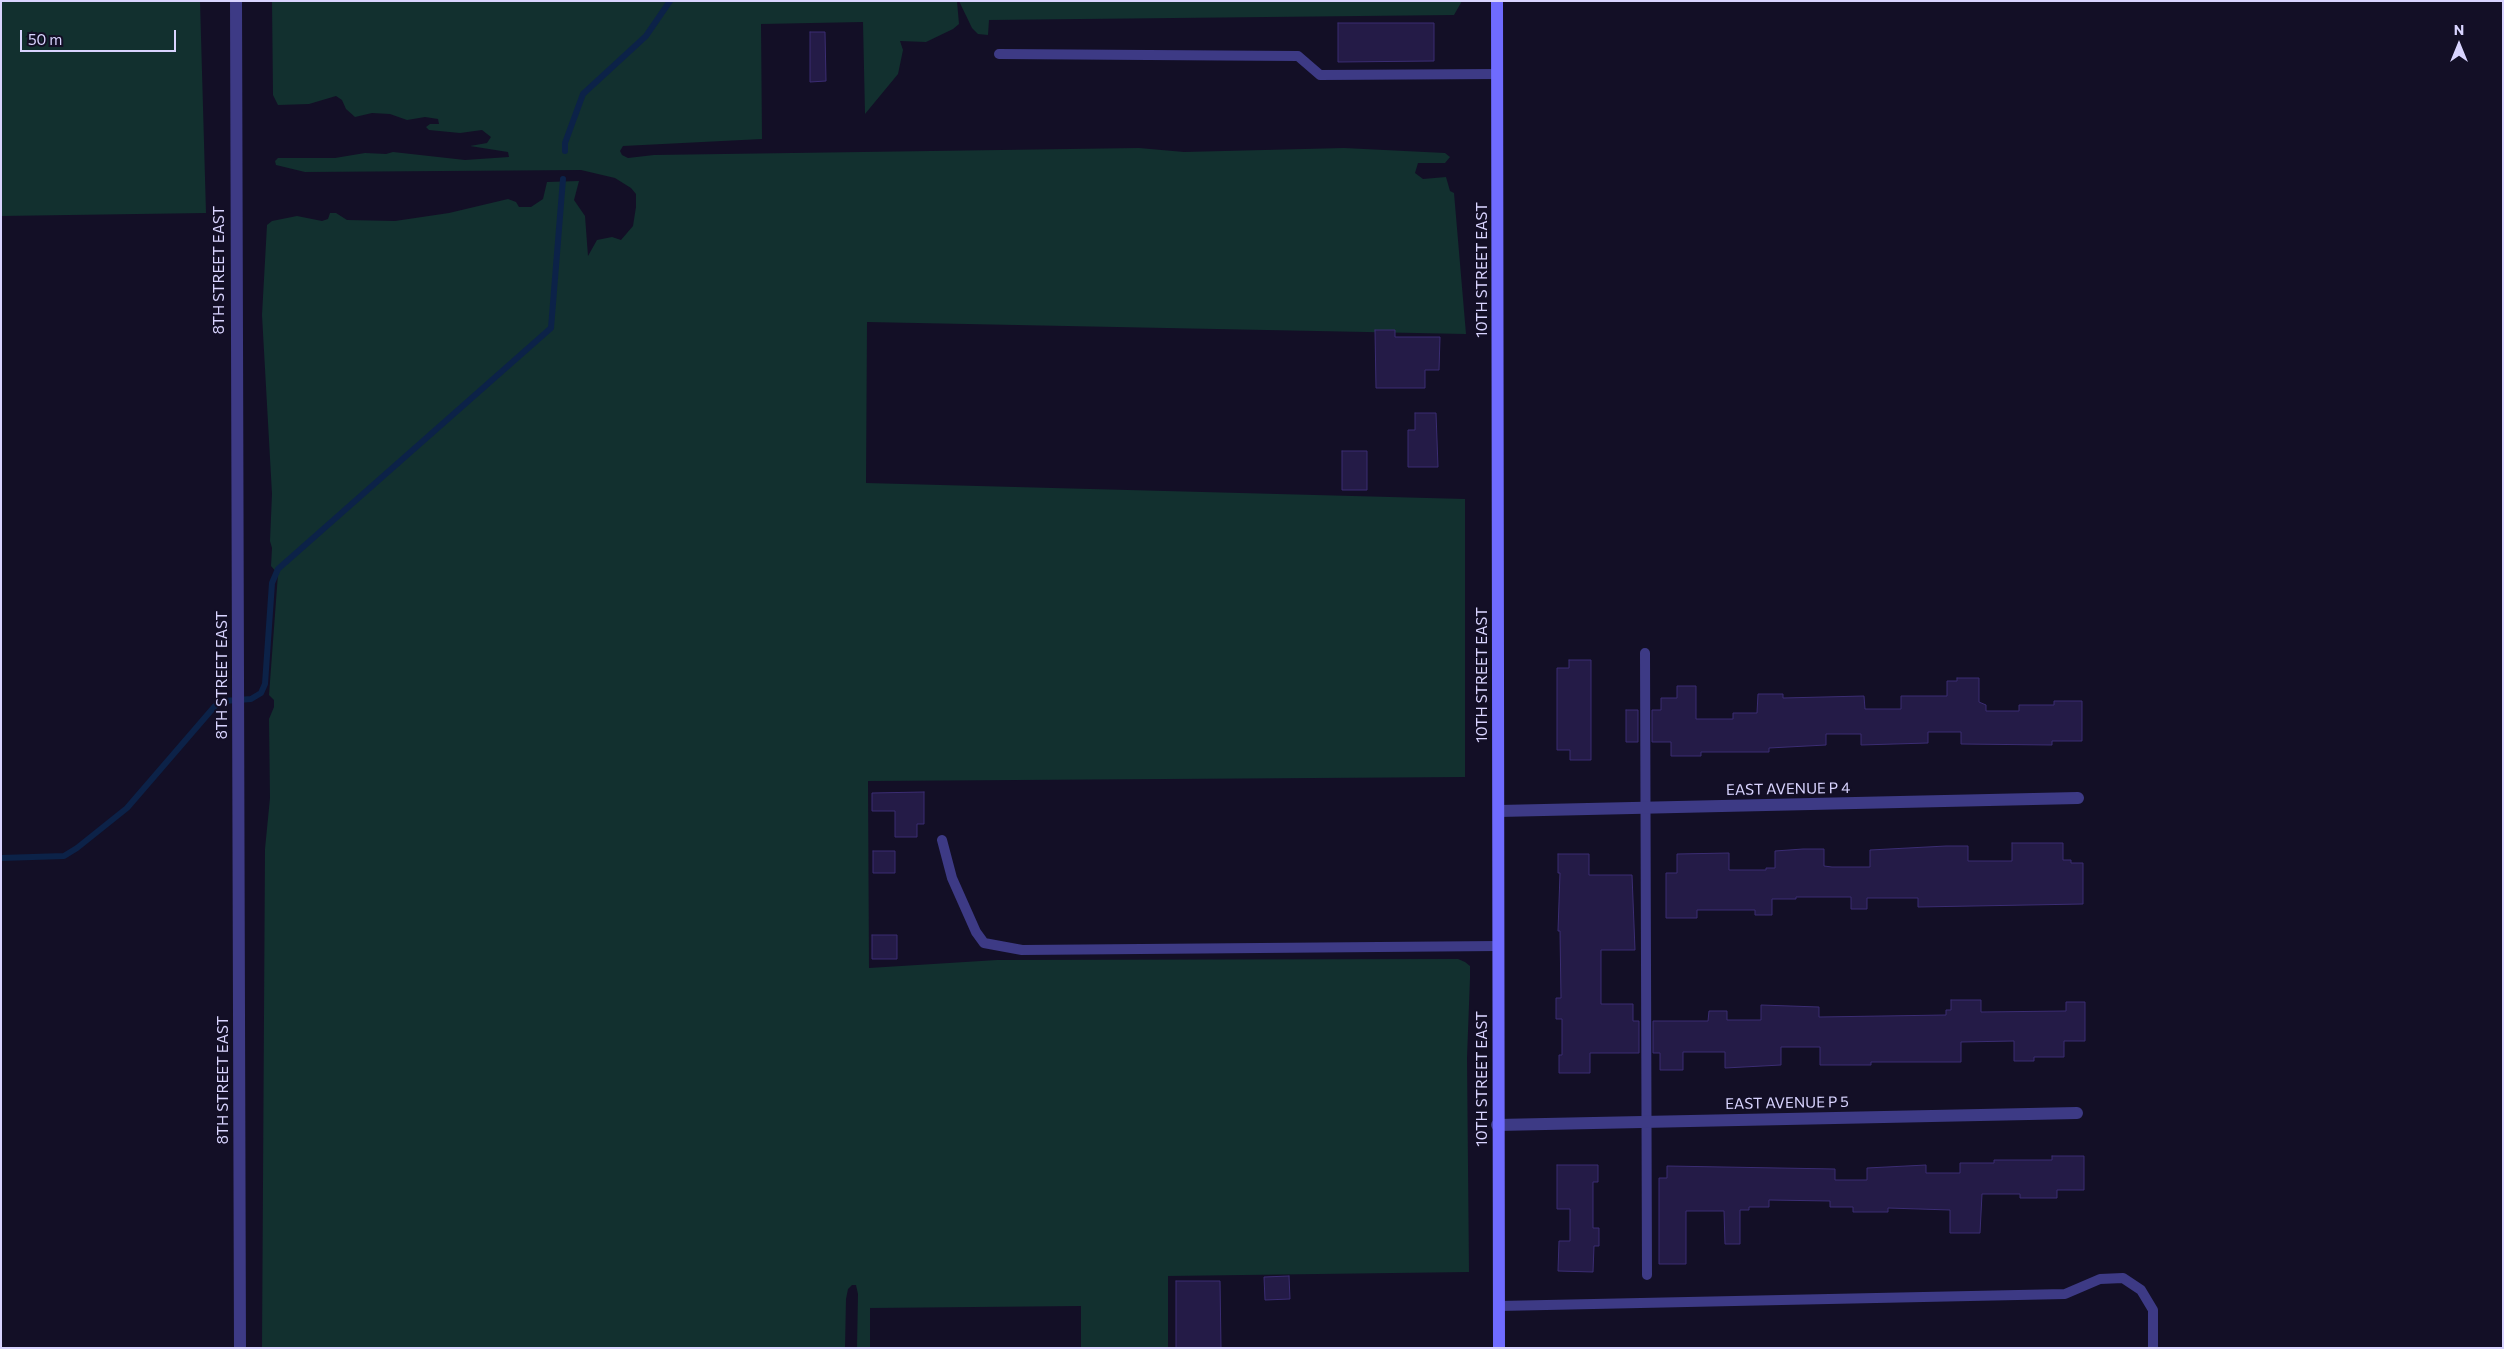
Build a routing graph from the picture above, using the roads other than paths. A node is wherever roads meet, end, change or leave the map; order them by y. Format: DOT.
graph roads {
  1 [pos="236,1"];
  2 [pos="1497,1"];
  3 [pos="1000,54"];
  4 [pos="1498,74"];
  5 [pos="1645,653"];
  6 [pos="2078,798"];
  7 [pos="1646,808"];
  8 [pos="1499,811"];
  9 [pos="942,840"];
  10 [pos="1498,946"];
  11 [pos="2077,1113"];
  12 [pos="1648,1123"];
  13 [pos="1497,1125"];
  14 [pos="1647,1275"];
  15 [pos="1499,1306"];
  16 [pos="240,1348"];
  17 [pos="1498,1348"];
  18 [pos="2153,1348"];
  1 -- 16 [label="street, 8TH STREET EAST"];
  2 -- 4 [label="main road, 10TH STREET EAST"];
  3 -- 4 [label="lane"];
  4 -- 8 [label="main road, 10TH STREET EAST"];
  5 -- 7 [label="lane"];
  6 -- 7 [label="street, EAST AVENUE P 4"];
  7 -- 8 [label="street, EAST AVENUE P 4"];
  7 -- 12 [label="lane"];
  8 -- 10 [label="main road, 10TH STREET EAST"];
  9 -- 10 [label="lane"];
  10 -- 13 [label="main road, 10TH STREET EAST"];
  11 -- 12 [label="street, EAST AVENUE P 5"];
  12 -- 13 [label="street, EAST AVENUE P 5"];
  12 -- 14 [label="lane"];
  13 -- 15 [label="main road, 10TH STREET EAST"];
  15 -- 17 [label="main road, 10TH STREET EAST"];
  15 -- 18 [label="lane"];
}
